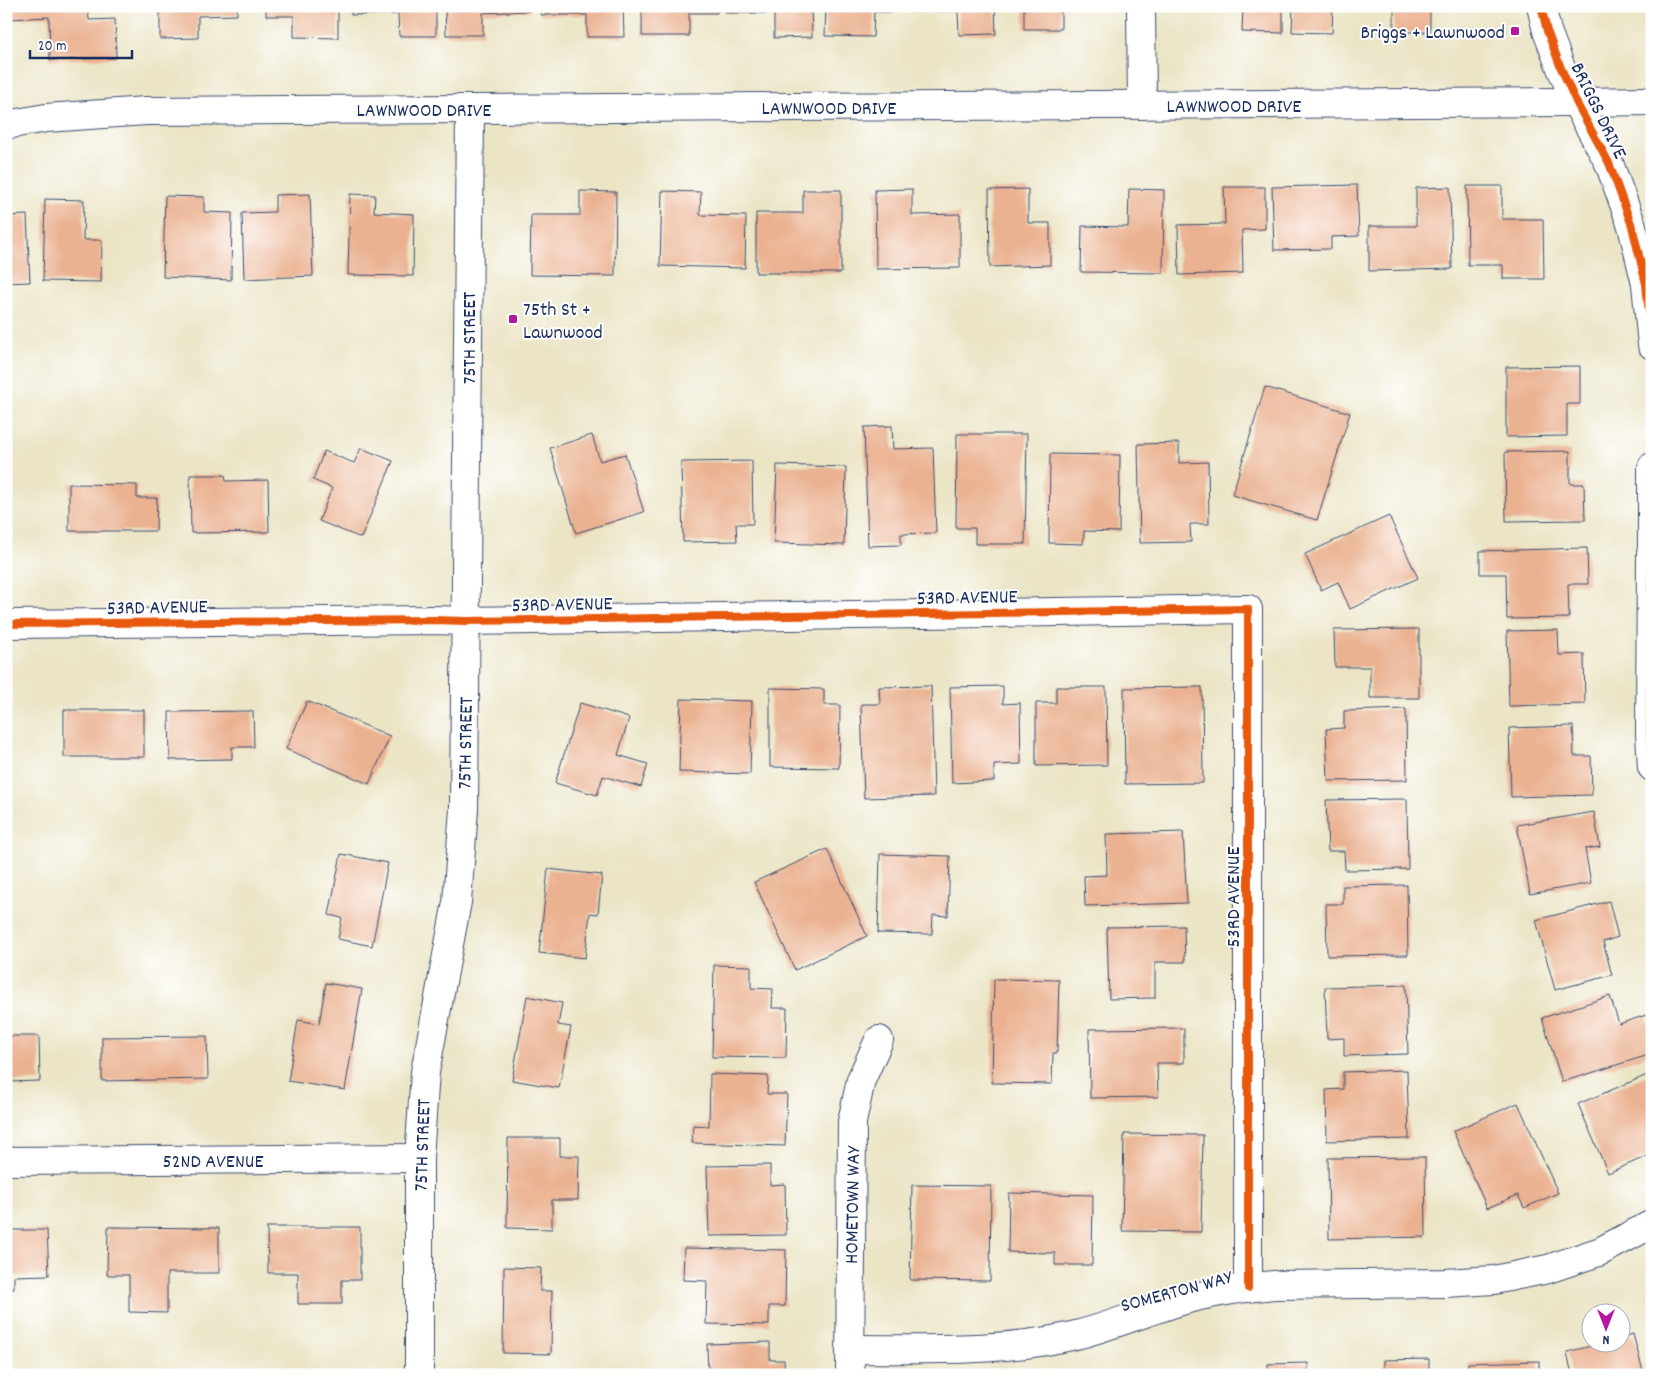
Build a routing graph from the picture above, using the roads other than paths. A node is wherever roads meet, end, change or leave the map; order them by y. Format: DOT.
graph roads {
  1 [pos="1141,6"];
  2 [pos="1541,6"];
  3 [pos="1576,102"];
  4 [pos="1652,102"];
  5 [pos="1142,105"];
  6 [pos="470,109"];
  7 [pos="6,125"];
  8 [pos="1652,344"];
  9 [pos="1652,468"];
  10 [pos="1651,553"];
  11 [pos="466,621"];
  12 [pos="6,624"];
  13 [pos="1652,767"];
  14 [pos="879,1040"];
  15 [pos="419,1158"];
  16 [pos="6,1161"];
  17 [pos="1652,1224"];
  18 [pos="1248,1288"];
  19 [pos="850,1362"];
  20 [pos="419,1375"];
  1 -- 5 [label="street"];
  2 -- 3 [label="street, BRIGGS DRIVE"];
  3 -- 4 [label="street, LAWNWOOD DRIVE"];
  3 -- 5 [label="street, LAWNWOOD DRIVE"];
  3 -- 8 [label="street, BRIGGS DRIVE"];
  5 -- 6 [label="street, LAWNWOOD DRIVE"];
  6 -- 7 [label="street, LAWNWOOD DRIVE"];
  6 -- 11 [label="street, 75TH STREET"];
  9 -- 10 [label="street"];
  10 -- 13 [label="street"];
  11 -- 12 [label="street, 53RD AVENUE"];
  11 -- 15 [label="street, 75TH STREET"];
  11 -- 18 [label="street, 53RD AVENUE"];
  14 -- 19 [label="street, HOMETOWN WAY"];
  15 -- 16 [label="street, 52ND AVENUE"];
  15 -- 20 [label="street, 75TH STREET"];
  17 -- 18 [label="street, SOMERTON WAY"];
  18 -- 19 [label="street, SOMERTON WAY"];
}
